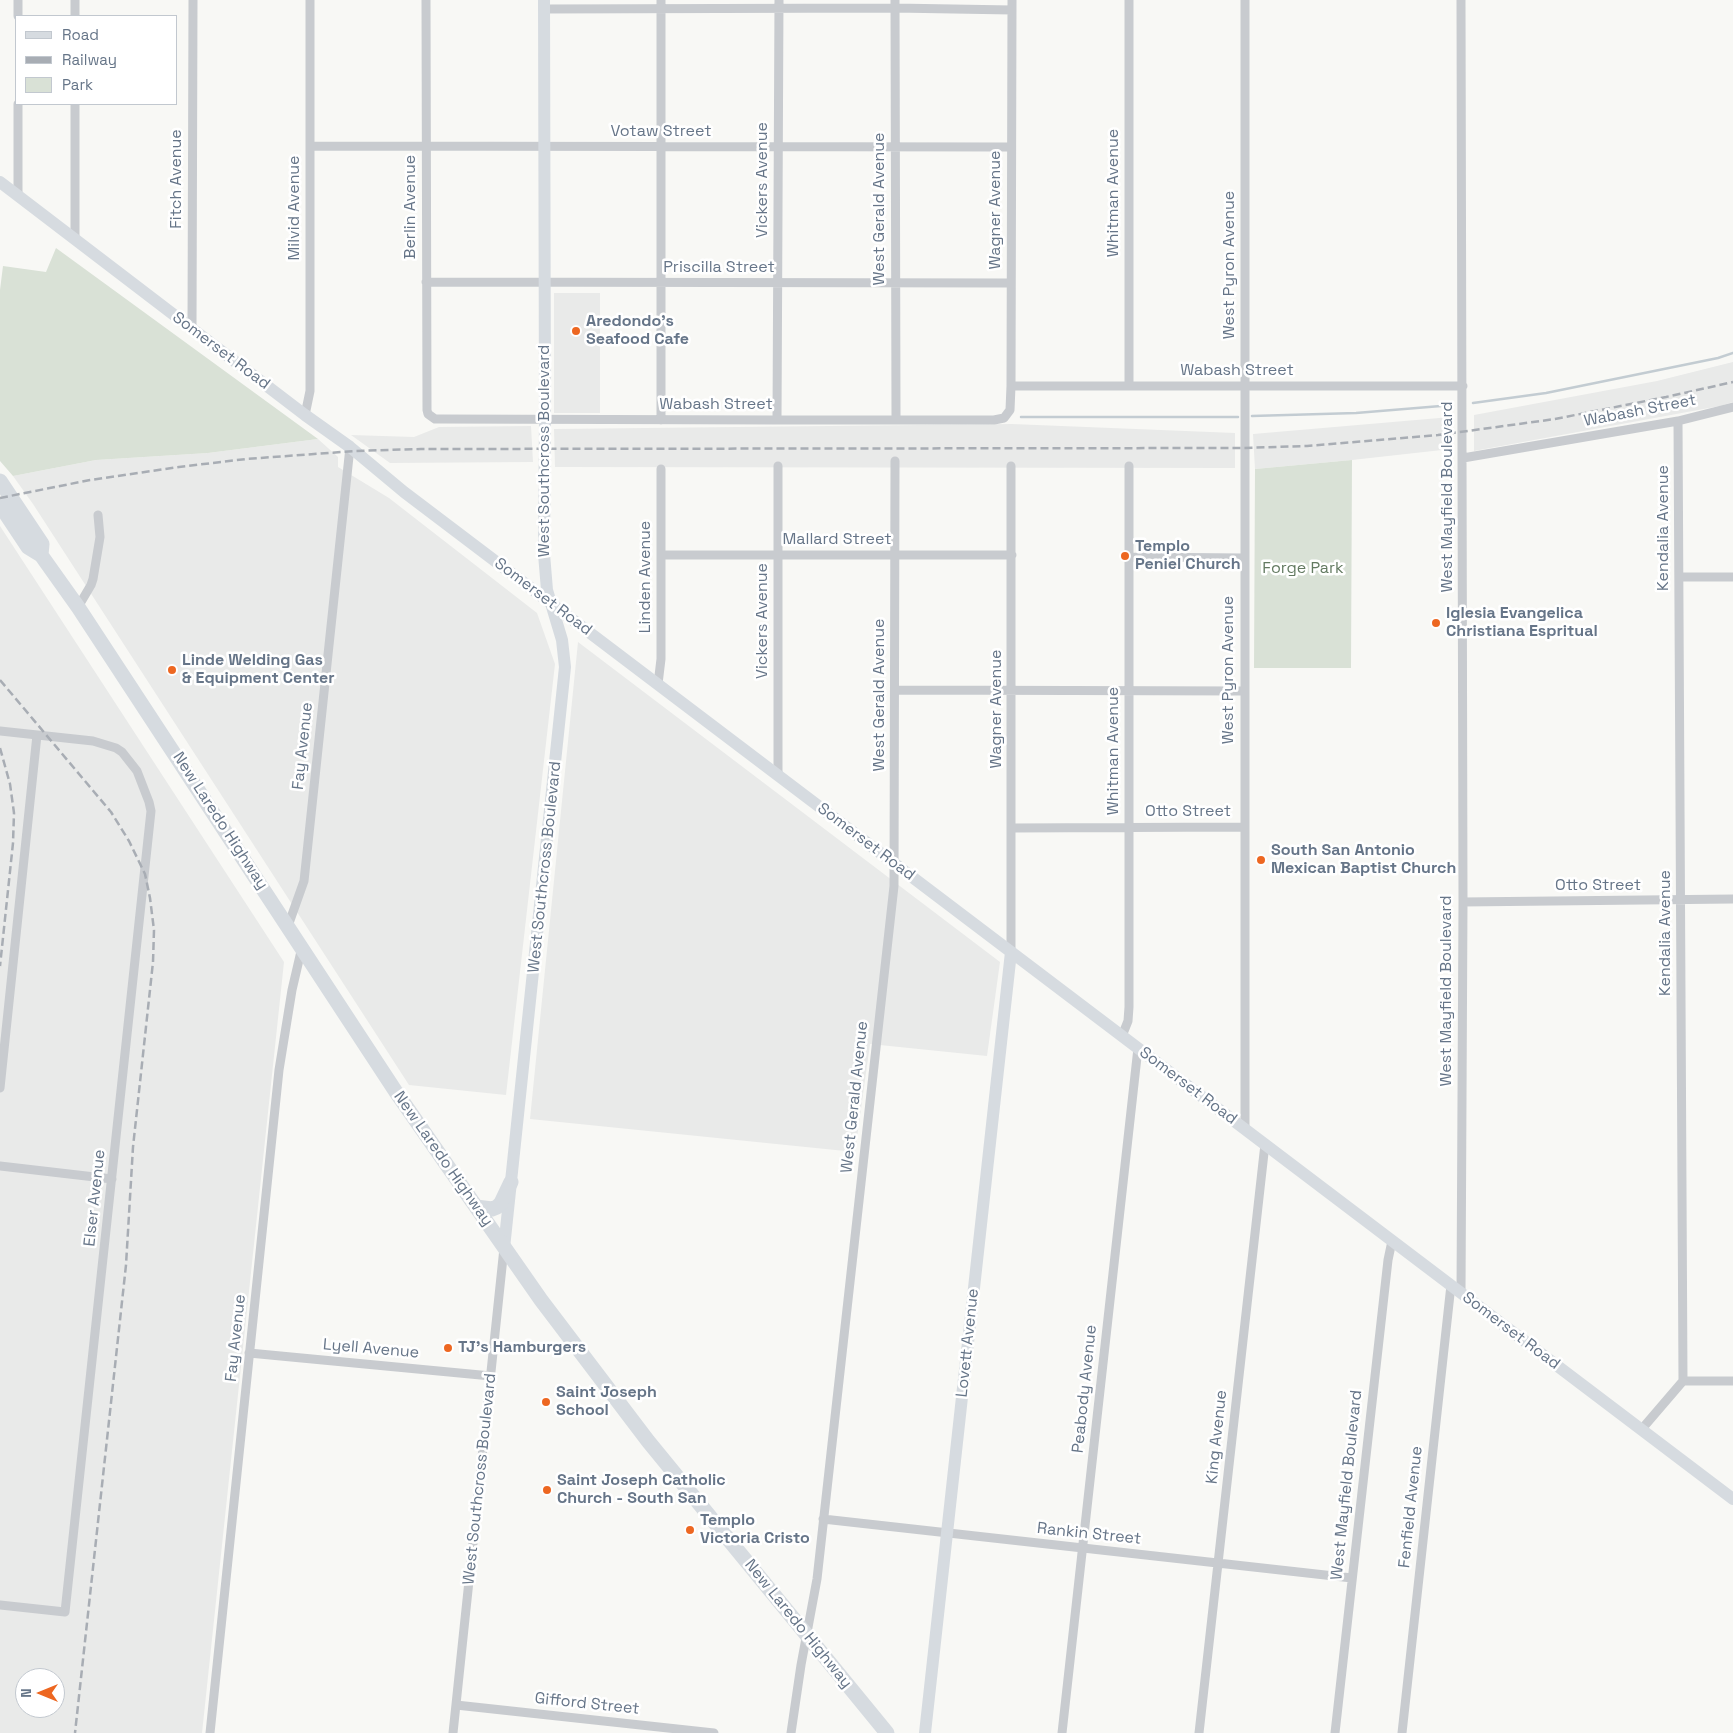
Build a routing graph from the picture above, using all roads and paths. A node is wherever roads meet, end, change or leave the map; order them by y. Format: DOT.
graph roads {
  1 [pos="18,0"];
  2 [pos="75,0"];
  3 [pos="193,0"];
  4 [pos="310,0"];
  5 [pos="426,0"];
  6 [pos="778,0"];
  7 [pos="1012,0"];
  8 [pos="1129,0"];
  9 [pos="1245,0"];
  10 [pos="1461,0"];
  11 [pos="894,4"];
  12 [pos="544,5"];
  13 [pos="661,5"];
  14 [pos="779,10"];
  15 [pos="1012,10"];
  16 [pos="18,15"];
  17 [pos="75,15"];
  18 [pos="18,105"];
  19 [pos="75,105"];
  20 [pos="310,146"];
  21 [pos="426,146"];
  22 [pos="544,147"];
  23 [pos="661,147"];
  24 [pos="778,147"];
  25 [pos="895,147"];
  26 [pos="1011,147"];
  27 [pos="0,182"];
  28 [pos="18,196"];
  29 [pos="75,240"];
  30 [pos="426,282"];
  31 [pos="544,282"];
  32 [pos="661,283"];
  33 [pos="778,283"];
  34 [pos="895,283"];
  35 [pos="1011,283"];
  36 [pos="192,329"];
  37 [pos="1011,386"];
  38 [pos="1129,386"];
  39 [pos="1244,386"];
  40 [pos="1463,386"];
  41 [pos="1733,407"];
  42 [pos="428,414"];
  43 [pos="305,415"];
  44 [pos="1004,418"];
  45 [pos="545,419"];
  46 [pos="896,419"];
  47 [pos="661,420"];
  48 [pos="777,420"];
  49 [pos="1678,421"];
  50 [pos="350,448"];
  51 [pos="1463,458"];
  52 [pos="895,462"];
  53 [pos="778,466"];
  54 [pos="1011,466"];
  55 [pos="1129,466"];
  56 [pos="661,469"];
  57 [pos="0,481"];
  58 [pos="0,505"];
  59 [pos="98,515"];
  60 [pos="41,554"];
  61 [pos="895,554"];
  62 [pos="661,555"];
  63 [pos="778,555"];
  64 [pos="1012,555"];
  65 [pos="1129,557"];
  66 [pos="1244,558"];
  67 [pos="1680,577"];
  68 [pos="1733,577"];
  69 [pos="551,603"];
  70 [pos="78,607"];
  71 [pos="658,684"];
  72 [pos="895,690"];
  73 [pos="1011,691"];
  74 [pos="1129,691"];
  75 [pos="1244,691"];
  76 [pos="0,731"];
  77 [pos="37,735"];
  78 [pos="778,775"];
  79 [pos="1244,827"];
  80 [pos="1012,828"];
  81 [pos="1129,828"];
  82 [pos="894,863"];
  83 [pos="1733,899"];
  84 [pos="1680,900"];
  85 [pos="1463,902"];
  86 [pos="288,926"];
  87 [pos="302,947"];
  88 [pos="1011,952"];
  89 [pos="1122,1036"];
  90 [pos="1138,1048"];
  91 [pos="0,1088"];
  92 [pos="1245,1129"];
  93 [pos="1265,1144"];
  94 [pos="0,1166"];
  95 [pos="112,1179"];
  96 [pos="511,1182"];
  97 [pos="476,1207"];
  98 [pos="1392,1241"];
  99 [pos="504,1248"];
  100 [pos="1451,1285"];
  101 [pos="1461,1293"];
  102 [pos="249,1353"];
  103 [pos="491,1376"];
  104 [pos="1683,1381"];
  105 [pos="1733,1381"];
  106 [pos="1641,1430"];
  107 [pos="1733,1499"];
  108 [pos="823,1519"];
  109 [pos="947,1533"];
  110 [pos="1083,1548"];
  111 [pos="1218,1564"];
  112 [pos="1352,1578"];
  113 [pos="0,1605"];
  114 [pos="807,1636"];
  115 [pos="456,1705"];
  116 [pos="210,1733"];
  117 [pos="453,1733"];
  118 [pos="714,1733"];
  119 [pos="791,1733"];
  120 [pos="887,1733"];
  121 [pos="925,1733"];
  122 [pos="1062,1733"];
  123 [pos="1199,1733"];
  124 [pos="1334,1733"];
  125 [pos="1402,1733"];
  1 -- 16 [label="street"];
  2 -- 17 [label="street"];
  3 -- 36 [label="street, Fitch Avenue"];
  4 -- 20 [label="street, Milvid Avenue"];
  5 -- 21 [label="street, Berlin Avenue"];
  6 -- 14 [label="street, Vickers Avenue"];
  7 -- 15 [label="street, Wagner Avenue"];
  8 -- 38 [label="street, Whitman Avenue"];
  9 -- 39 [label="street, West Pyron Avenue"];
  10 -- 40 [label="street, West Mayfield Boulevard"];
  11 -- 14 [label="street"];
  11 -- 15 [label="street"];
  11 -- 25 [label="street, West Gerald Avenue"];
  12 -- 13 [label="street"];
  12 -- 22 [label="main road, West Southcross Boulevard"];
  13 -- 14 [label="street"];
  13 -- 23 [label="street"];
  14 -- 24 [label="street, Vickers Avenue"];
  15 -- 26 [label="street, Wagner Avenue"];
  18 -- 28 [label="street"];
  19 -- 29 [label="street"];
  20 -- 21 [label="street, Votaw Street"];
  20 -- 43 [label="street, Milvid Avenue"];
  21 -- 22 [label="street, Votaw Street"];
  21 -- 30 [label="street, Berlin Avenue"];
  22 -- 23 [label="street, Votaw Street"];
  22 -- 31 [label="main road, West Southcross Boulevard"];
  23 -- 24 [label="street, Votaw Street"];
  23 -- 32 [label="street"];
  24 -- 25 [label="street, Votaw Street"];
  24 -- 33 [label="street, Vickers Avenue"];
  25 -- 26 [label="street, Votaw Street"];
  25 -- 34 [label="street, West Gerald Avenue"];
  26 -- 35 [label="street, Wagner Avenue"];
  27 -- 28 [label="main road, Somerset Road"];
  28 -- 29 [label="main road, Somerset Road"];
  29 -- 36 [label="main road, Somerset Road"];
  30 -- 31 [label="street, Priscilla Street"];
  30 -- 42 [label="street, Berlin Avenue"];
  31 -- 32 [label="street, Priscilla Street"];
  31 -- 45 [label="main road, West Southcross Boulevard"];
  32 -- 33 [label="street, Priscilla Street"];
  32 -- 47 [label="street"];
  33 -- 34 [label="street, Priscilla Street"];
  33 -- 48 [label="street, Vickers Avenue"];
  34 -- 35 [label="street, Priscilla Street"];
  34 -- 46 [label="street, West Gerald Avenue"];
  35 -- 37 [label="street, Wagner Avenue"];
  36 -- 43 [label="main road, Somerset Road"];
  37 -- 38 [label="street, Wabash Street"];
  37 -- 44 [label="street, Wagner Avenue"];
  38 -- 39 [label="street, Wabash Street"];
  39 -- 40 [label="street, Wabash Street"];
  39 -- 66 [label="street, West Pyron Avenue"];
  40 -- 51 [label="street, West Mayfield Boulevard"];
  41 -- 49 [label="street, Wabash Street"];
  42 -- 45 [label="street, Wabash Street"];
  43 -- 50 [label="main road, Somerset Road"];
  44 -- 46 [label="street, Wabash Street"];
  45 -- 47 [label="street, Wabash Street"];
  45 -- 69 [label="main road, West Southcross Boulevard"];
  46 -- 48 [label="street, Wabash Street"];
  47 -- 48 [label="street, Wabash Street"];
  49 -- 51 [label="street, Wabash Street"];
  49 -- 67 [label="street, Kendalia Avenue"];
  50 -- 69 [label="main road, Somerset Road"];
  50 -- 86 [label="street, Fay Avenue"];
  51 -- 85 [label="street, West Mayfield Boulevard"];
  52 -- 61 [label="street, West Gerald Avenue"];
  53 -- 63 [label="street, Vickers Avenue"];
  54 -- 64 [label="street, Wagner Avenue"];
  55 -- 65 [label="street, Whitman Avenue"];
  56 -- 62 [label="street, Linden Avenue"];
  57 -- 60 [label="main road, New Laredo Highway"];
  58 -- 60 [label="main road, New Laredo Highway"];
  59 -- 70 [label="street"];
  60 -- 70 [label="main road, New Laredo Highway"];
  61 -- 63 [label="street, Mallard Street"];
  61 -- 64 [label="street, Mallard Street"];
  61 -- 72 [label="street, West Gerald Avenue"];
  62 -- 63 [label="street, Mallard Street"];
  62 -- 71 [label="street, Linden Avenue"];
  63 -- 78 [label="street, Vickers Avenue"];
  64 -- 73 [label="street, Wagner Avenue"];
  65 -- 66 [label="street"];
  65 -- 74 [label="street, Whitman Avenue"];
  66 -- 75 [label="street, West Pyron Avenue"];
  67 -- 68 [label="street"];
  67 -- 84 [label="street, Kendalia Avenue"];
  69 -- 71 [label="main road, Somerset Road"];
  69 -- 96 [label="main road, West Southcross Boulevard"];
  70 -- 86 [label="main road, New Laredo Highway"];
  71 -- 78 [label="main road, Somerset Road"];
  72 -- 73 [label="street"];
  72 -- 82 [label="street, West Gerald Avenue"];
  73 -- 74 [label="street"];
  73 -- 80 [label="street, Wagner Avenue"];
  74 -- 75 [label="street"];
  74 -- 81 [label="street, Whitman Avenue"];
  75 -- 79 [label="street, West Pyron Avenue"];
  76 -- 77 [label="street, Elser Avenue"];
  77 -- 91 [label="street"];
  77 -- 95 [label="street, Elser Avenue"];
  78 -- 82 [label="main road, Somerset Road"];
  79 -- 81 [label="street, Otto Street"];
  79 -- 92 [label="street, West Pyron Avenue"];
  80 -- 81 [label="street, Otto Street"];
  80 -- 88 [label="street, Wagner Avenue"];
  81 -- 89 [label="street, Whitman Avenue"];
  82 -- 88 [label="main road, Somerset Road"];
  82 -- 108 [label="street, West Gerald Avenue"];
  83 -- 84 [label="street, Otto Street"];
  84 -- 85 [label="street, Otto Street"];
  84 -- 104 [label="street, Kendalia Avenue"];
  85 -- 101 [label="street, West Mayfield Boulevard"];
  86 -- 87 [label="main road, New Laredo Highway"];
  87 -- 97 [label="main road, New Laredo Highway"];
  87 -- 102 [label="street, Fay Avenue"];
  88 -- 89 [label="main road, Somerset Road"];
  88 -- 109 [label="main road, Lovett Avenue"];
  89 -- 90 [label="main road, Somerset Road"];
  90 -- 92 [label="main road, Somerset Road"];
  90 -- 110 [label="street, Peabody Avenue"];
  92 -- 93 [label="main road, Somerset Road"];
  93 -- 98 [label="main road, Somerset Road"];
  93 -- 111 [label="street, King Avenue"];
  94 -- 95 [label="street"];
  95 -- 113 [label="street, Elser Avenue"];
  96 -- 97 [label="main road"];
  96 -- 99 [label="main road, West Southcross Boulevard"];
  97 -- 99 [label="main road, New Laredo Highway"];
  98 -- 100 [label="main road, Somerset Road"];
  98 -- 112 [label="street, West Mayfield Boulevard"];
  99 -- 103 [label="street, West Southcross Boulevard"];
  99 -- 114 [label="main road, New Laredo Highway"];
  100 -- 101 [label="main road, Somerset Road"];
  100 -- 125 [label="street, Fenfield Avenue"];
  101 -- 106 [label="main road, Somerset Road"];
  102 -- 103 [label="street, Lyell Avenue"];
  102 -- 116 [label="street, Fay Avenue"];
  103 -- 115 [label="street, West Southcross Boulevard"];
  104 -- 105 [label="street"];
  104 -- 106 [label="street"];
  106 -- 107 [label="main road, Somerset Road"];
  108 -- 109 [label="street, Rankin Street"];
  108 -- 114 [label="street, West Gerald Avenue"];
  109 -- 110 [label="street, Rankin Street"];
  109 -- 121 [label="main road, Lovett Avenue"];
  110 -- 111 [label="street, Rankin Street"];
  110 -- 122 [label="street, Peabody Avenue"];
  111 -- 112 [label="street, Rankin Street"];
  111 -- 123 [label="street, King Avenue"];
  112 -- 124 [label="street, West Mayfield Boulevard"];
  114 -- 119 [label="street, West Gerald Avenue"];
  114 -- 120 [label="main road, New Laredo Highway"];
  115 -- 117 [label="street, West Southcross Boulevard"];
  115 -- 118 [label="street, Gifford Street"];
}
